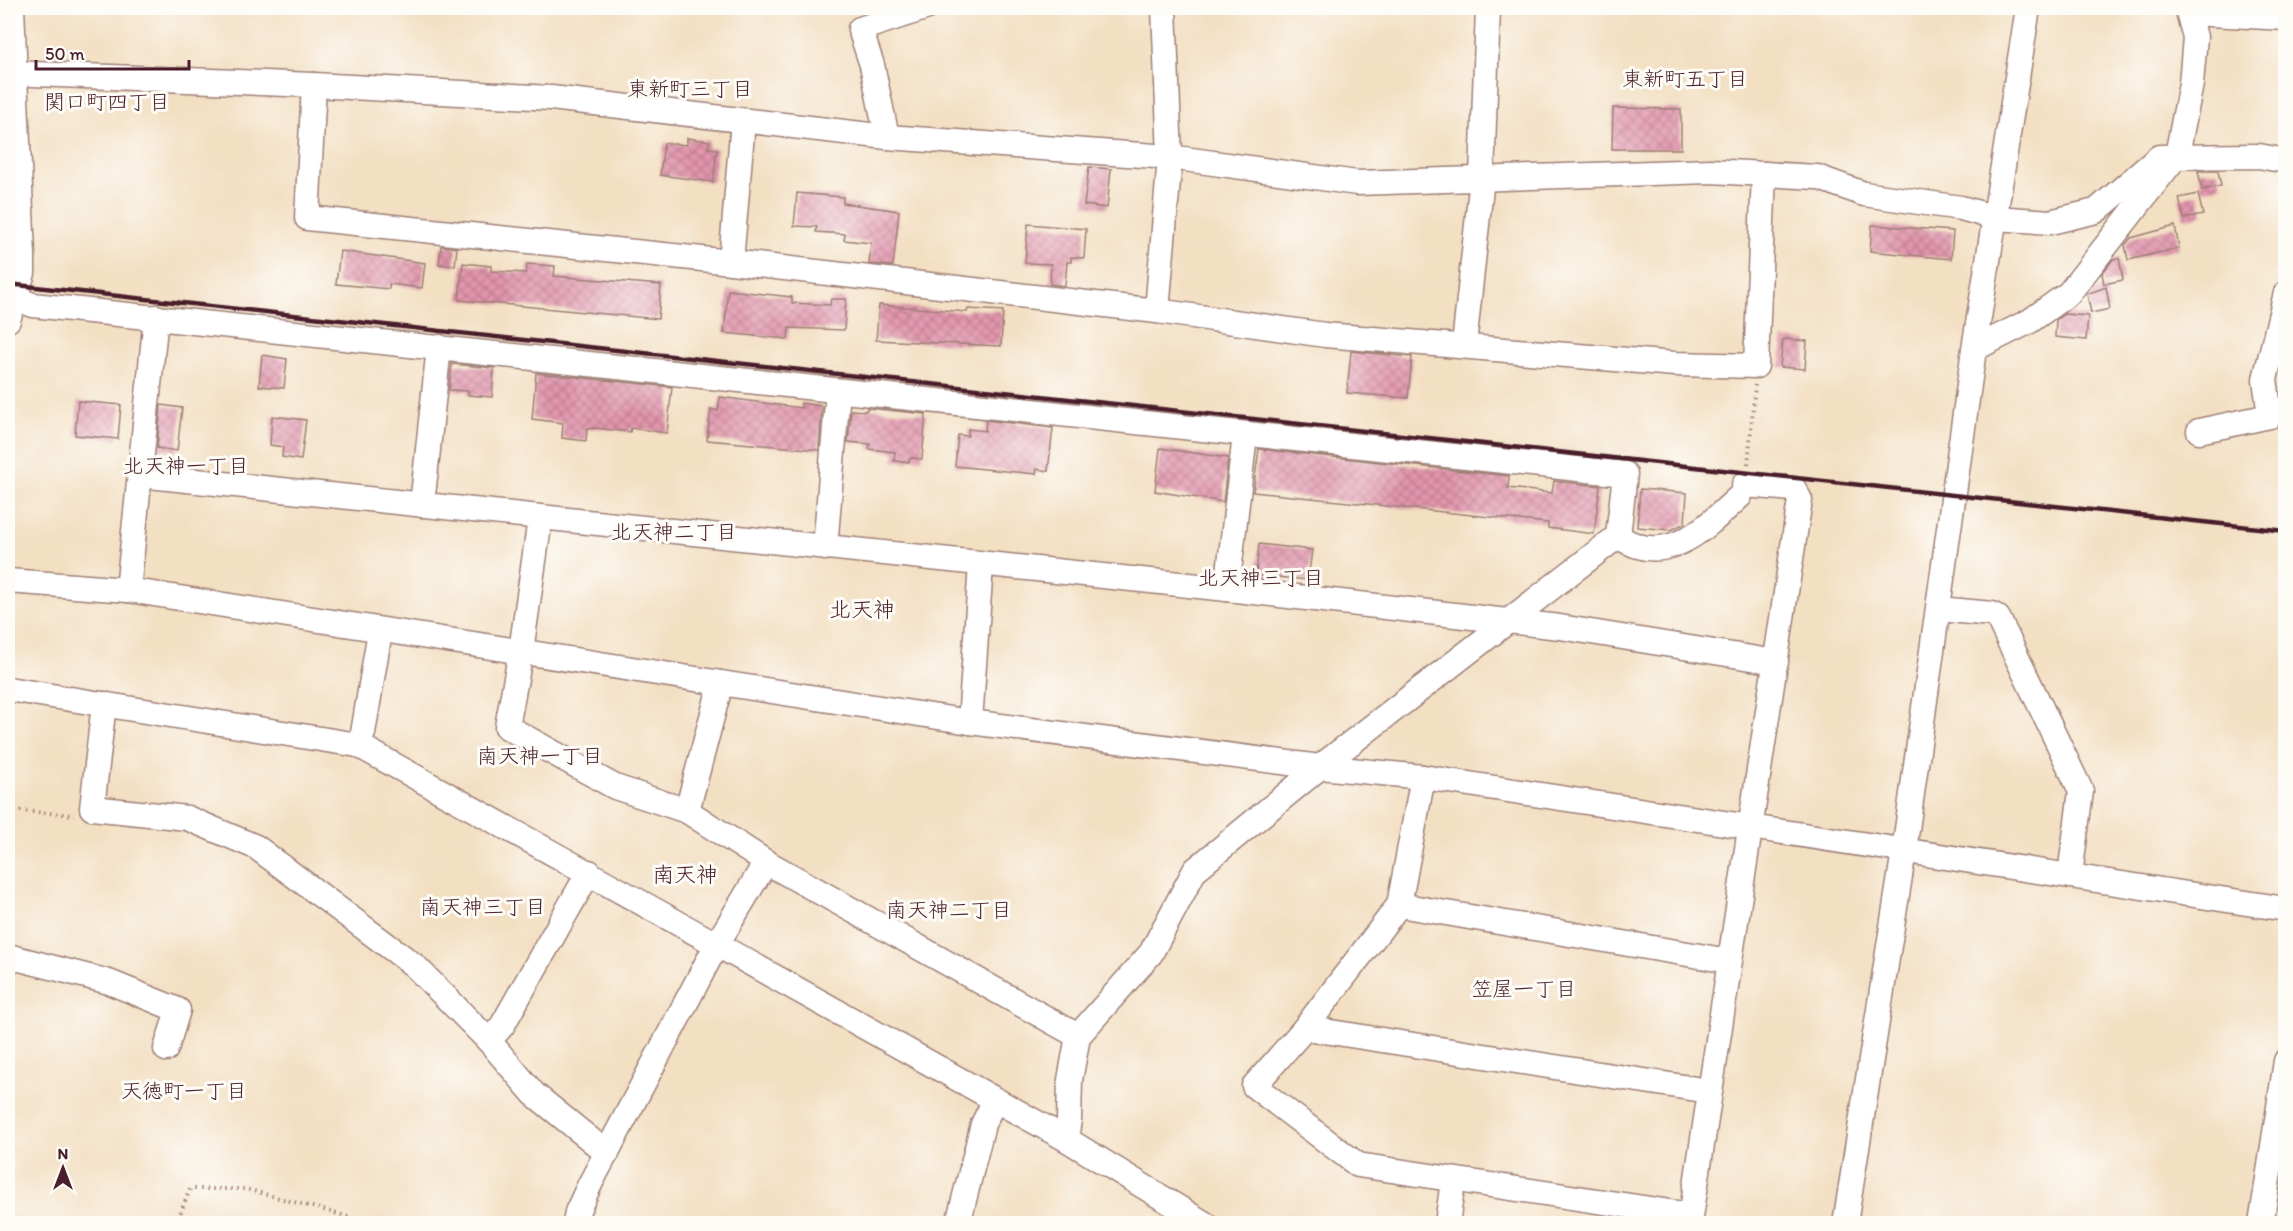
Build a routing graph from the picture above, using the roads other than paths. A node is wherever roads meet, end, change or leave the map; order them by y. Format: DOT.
graph roads {
  1 [pos="12,8"];
  2 [pos="924,8"];
  3 [pos="1164,8"];
  4 [pos="1488,8"];
  5 [pos="2028,8"];
  6 [pos="2189,10"];
  7 [pos="2286,18"];
  8 [pos="12,73"];
  9 [pos="314,85"];
  10 [pos="743,121"];
  11 [pos="887,137"];
  12 [pos="2177,155"];
  13 [pos="1170,157"];
  14 [pos="2286,161"];
  15 [pos="1764,174"];
  16 [pos="1482,178"];
  17 [pos="1996,218"];
  18 [pos="15,255"];
  19 [pos="731,262"];
  20 [pos="2286,293"];
  21 [pos="10,305"];
  22 [pos="1157,311"];
  23 [pos="156,317"];
  24 [pos="1464,345"];
  25 [pos="439,348"];
  26 [pos="1974,349"];
  27 [pos="838,392"];
  28 [pos="2199,431"];
  29 [pos="1245,435"];
  30 [pos="139,475"];
  31 [pos="422,505"];
  32 [pos="540,519"];
  33 [pos="1618,536"];
  34 [pos="825,548"];
  35 [pos="981,565"];
  36 [pos="8,580"];
  37 [pos="1227,589"];
  38 [pos="128,590"];
  39 [pos="1939,609"];
  40 [pos="1506,622"];
  41 [pos="380,631"];
  42 [pos="521,651"];
  43 [pos="1776,662"];
  44 [pos="721,683"];
  45 [pos="8,688"];
  46 [pos="104,704"];
  47 [pos="970,722"];
  48 [pos="358,745"];
  49 [pos="1320,766"];
  50 [pos="1423,777"];
  51 [pos="687,811"];
  52 [pos="1750,827"];
  53 [pos="1904,851"];
  54 [pos="766,862"];
  55 [pos="589,872"];
  56 [pos="2070,875"];
  57 [pos="1400,905"];
  58 [pos="2286,909"];
  59 [pos="717,944"];
  60 [pos="8,956"];
  61 [pos="1729,961"];
  62 [pos="1305,1028"];
  63 [pos="1078,1036"];
  64 [pos="489,1041"];
  65 [pos="166,1049"];
  66 [pos="2286,1060"];
  67 [pos="1709,1091"];
  68 [pos="995,1100"];
  69 [pos="1066,1139"];
  70 [pos="607,1153"];
  71 [pos="1454,1180"];
  72 [pos="1690,1220"];
  73 [pos="575,1224"];
  74 [pos="958,1224"];
  75 [pos="1205,1224"];
  76 [pos="1447,1224"];
  77 [pos="1845,1224"];
  78 [pos="2261,1224"];
  1 -- 8 [label="street"];
  2 -- 11 [label="street"];
  3 -- 13 [label="street"];
  4 -- 16 [label="street"];
  5 -- 17 [label="street"];
  6 -- 7 [label="street"];
  6 -- 12 [label="street"];
  8 -- 9 [label="street"];
  8 -- 18 [label="street"];
  9 -- 10 [label="street"];
  9 -- 19 [label="street"];
  10 -- 11 [label="street"];
  10 -- 19 [label="street"];
  11 -- 13 [label="street"];
  12 -- 14 [label="street"];
  12 -- 17 [label="street"];
  12 -- 26 [label="street"];
  13 -- 16 [label="street"];
  13 -- 22 [label="street"];
  15 -- 16 [label="street"];
  15 -- 17 [label="street"];
  15 -- 24 [label="street"];
  16 -- 24 [label="street"];
  17 -- 26 [label="street"];
  18 -- 21 [label="street"];
  19 -- 22 [label="street"];
  20 -- 28 [label="street"];
  21 -- 23 [label="street"];
  22 -- 24 [label="street"];
  23 -- 25 [label="street"];
  23 -- 30 [label="street"];
  25 -- 27 [label="street"];
  25 -- 31 [label="street"];
  26 -- 39 [label="street"];
  27 -- 29 [label="street"];
  27 -- 34 [label="street"];
  29 -- 33 [label="street"];
  29 -- 37 [label="street"];
  30 -- 31 [label="street"];
  30 -- 38 [label="street"];
  31 -- 32 [label="street"];
  32 -- 34 [label="street"];
  32 -- 42 [label="street"];
  33 -- 40 [label="street"];
  33 -- 43 [label="street"];
  34 -- 35 [label="street"];
  35 -- 37 [label="street"];
  35 -- 47 [label="street"];
  36 -- 38 [label="street"];
  37 -- 40 [label="street"];
  38 -- 41 [label="street"];
  39 -- 53 [label="street"];
  39 -- 56 [label="street"];
  40 -- 43 [label="street"];
  40 -- 49 [label="street"];
  41 -- 42 [label="street"];
  41 -- 48 [label="street"];
  42 -- 44 [label="street"];
  42 -- 51 [label="street"];
  43 -- 52 [label="street"];
  44 -- 47 [label="street"];
  44 -- 51 [label="street"];
  45 -- 46 [label="street"];
  46 -- 48 [label="street"];
  46 -- 64 [label="street"];
  47 -- 49 [label="street"];
  48 -- 55 [label="street"];
  49 -- 50 [label="street"];
  49 -- 63 [label="street"];
  50 -- 52 [label="street"];
  50 -- 57 [label="street"];
  51 -- 54 [label="street"];
  52 -- 53 [label="street"];
  52 -- 61 [label="street"];
  53 -- 56 [label="street"];
  53 -- 77 [label="street"];
  54 -- 59 [label="street"];
  54 -- 63 [label="street"];
  55 -- 59 [label="street"];
  55 -- 64 [label="street"];
  56 -- 58 [label="street"];
  57 -- 61 [label="street"];
  57 -- 62 [label="street"];
  59 -- 68 [label="street"];
  59 -- 70 [label="street"];
  60 -- 65 [label="street"];
  61 -- 67 [label="street"];
  62 -- 67 [label="street"];
  62 -- 71 [label="street"];
  63 -- 69 [label="street"];
  64 -- 70 [label="street"];
  66 -- 78 [label="street"];
  67 -- 72 [label="street"];
  68 -- 69 [label="street"];
  68 -- 74 [label="street"];
  69 -- 75 [label="street"];
  70 -- 73 [label="street"];
  71 -- 72 [label="street"];
  71 -- 76 [label="street"];
}
